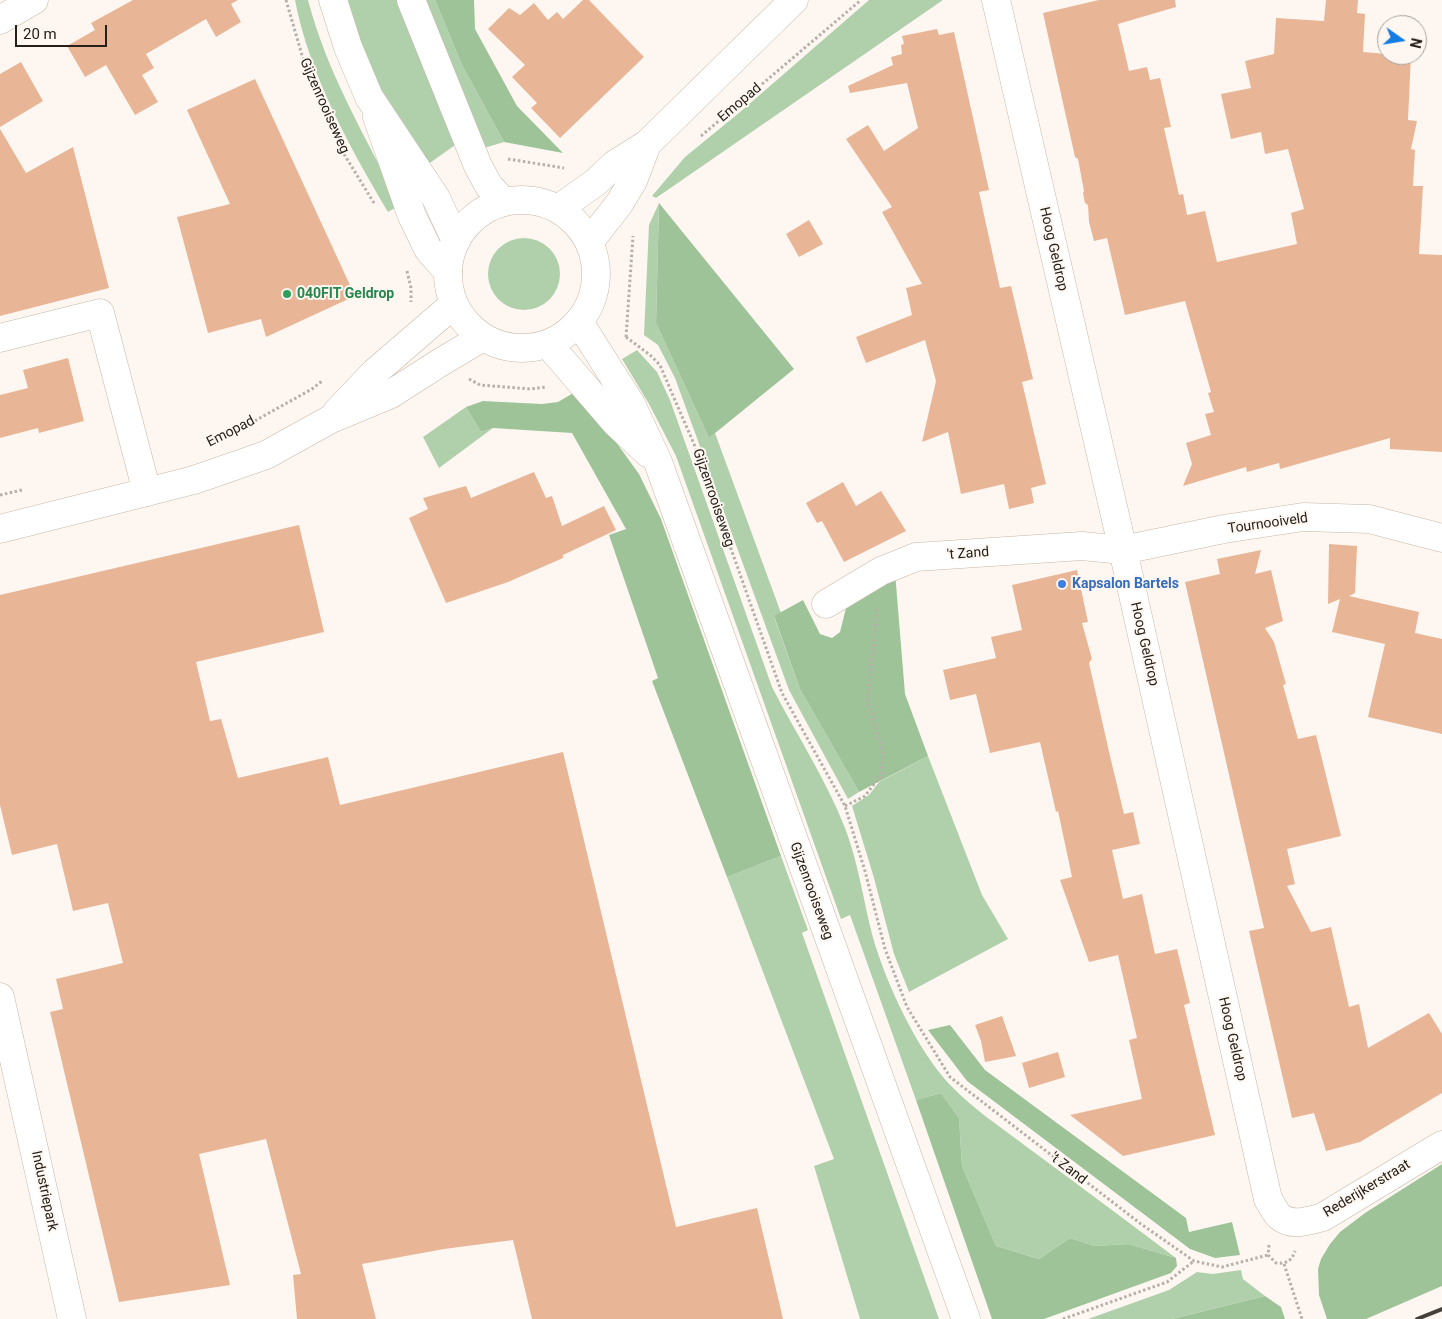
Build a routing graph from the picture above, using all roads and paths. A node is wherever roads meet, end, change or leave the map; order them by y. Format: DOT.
graph roads {
  1 [pos="34,0"];
  2 [pos="286,0"];
  3 [pos="333,0"];
  4 [pos="411,0"];
  5 [pos="794,0"];
  6 [pos="861,0"];
  7 [pos="996,0"];
  8 [pos="0,20"];
  9 [pos="369,97"];
  10 [pos="696,140"];
  11 [pos="647,144"];
  12 [pos="504,202"];
  13 [pos="375,206"];
  14 [pos="558,209"];
  15 [pos="456,241"];
  16 [pos="590,241"];
  17 [pos="404,265"];
  18 [pos="448,272"];
  19 [pos="454,304"];
  20 [pos="579,322"];
  21 [pos="413,326"];
  22 [pos="483,337"];
  23 [pos="0,338"];
  24 [pos="548,344"];
  25 [pos="603,357"];
  26 [pos="441,362"];
  27 [pos="576,376"];
  28 [pos="328,377"];
  29 [pos="330,419"];
  30 [pos="230,435"];
  31 [pos="658,462"];
  32 [pos="28,489"];
  33 [pos="147,492"];
  34 [pos="0,495"];
  35 [pos="0,529"];
  36 [pos="1442,538"];
  37 [pos="1123,550"];
  38 [pos="881,571"];
  39 [pos="826,604"];
  40 [pos="845,806"];
  41 [pos="0,997"];
  42 [pos="907,1007"];
  43 [pos="8,1066"];
  44 [pos="1442,1145"];
  45 [pos="1289,1221"];
  46 [pos="1194,1260"];
  47 [pos="72,1319"];
  48 [pos="966,1319"];
  49 [pos="1063,1319"];
  50 [pos="1302,1319"];
  1 -- 8 [label="main road"];
  2 -- 13 [label="path, Gijzenrooiseweg"];
  3 -- 9 [label="main road"];
  4 -- 12 [label="main road"];
  5 -- 11 [label="main road"];
  6 -- 10 [label="path, Emopad"];
  7 -- 37 [label="main road, Hoog Geldrop"];
  9 -- 15 [label="main road"];
  9 -- 18 [label="main road"];
  11 -- 14 [label="main road"];
  11 -- 16 [label="main road"];
  12 -- 14 [label="main road"];
  12 -- 15 [label="main road"];
  14 -- 16 [label="main road"];
  15 -- 18 [label="main road"];
  16 -- 20 [label="main road"];
  17 -- 21 [label="path"];
  18 -- 19 [label="main road"];
  19 -- 21 [label="main road"];
  19 -- 22 [label="main road"];
  20 -- 24 [label="main road"];
  20 -- 25 [label="main road, Gijzenrooiseweg"];
  21 -- 29 [label="main road"];
  22 -- 24 [label="main road"];
  22 -- 26 [label="main road"];
  23 -- 33 [label="main road"];
  24 -- 27 [label="main road, Gijzenrooiseweg"];
  25 -- 31 [label="main road, Gijzenrooiseweg"];
  25 -- 40 [label="path, Gijzenrooiseweg"];
  26 -- 27 [label="path"];
  26 -- 29 [label="main road"];
  27 -- 31 [label="main road, Gijzenrooiseweg"];
  28 -- 30 [label="path, Emopad"];
  29 -- 33 [label="main road"];
  31 -- 48 [label="main road, Gijzenrooiseweg"];
  32 -- 34 [label="path"];
  33 -- 35 [label="main road"];
  36 -- 37 [label="main road, Tournooiveld"];
  37 -- 38 [label="main road, 't Zand"];
  37 -- 45 [label="main road, Hoog Geldrop"];
  38 -- 39 [label="main road, 't Zand"];
  38 -- 40 [label="path"];
  40 -- 42 [label="path, Gijzenrooiseweg"];
  41 -- 43 [label="main road, Industriepark"];
  42 -- 46 [label="path, 't Zand"];
  43 -- 47 [label="main road, Industriepark"];
  44 -- 45 [label="main road, Rederijkerstraat"];
  46 -- 49 [label="path"];
  46 -- 50 [label="path, 't Zand"];
}
